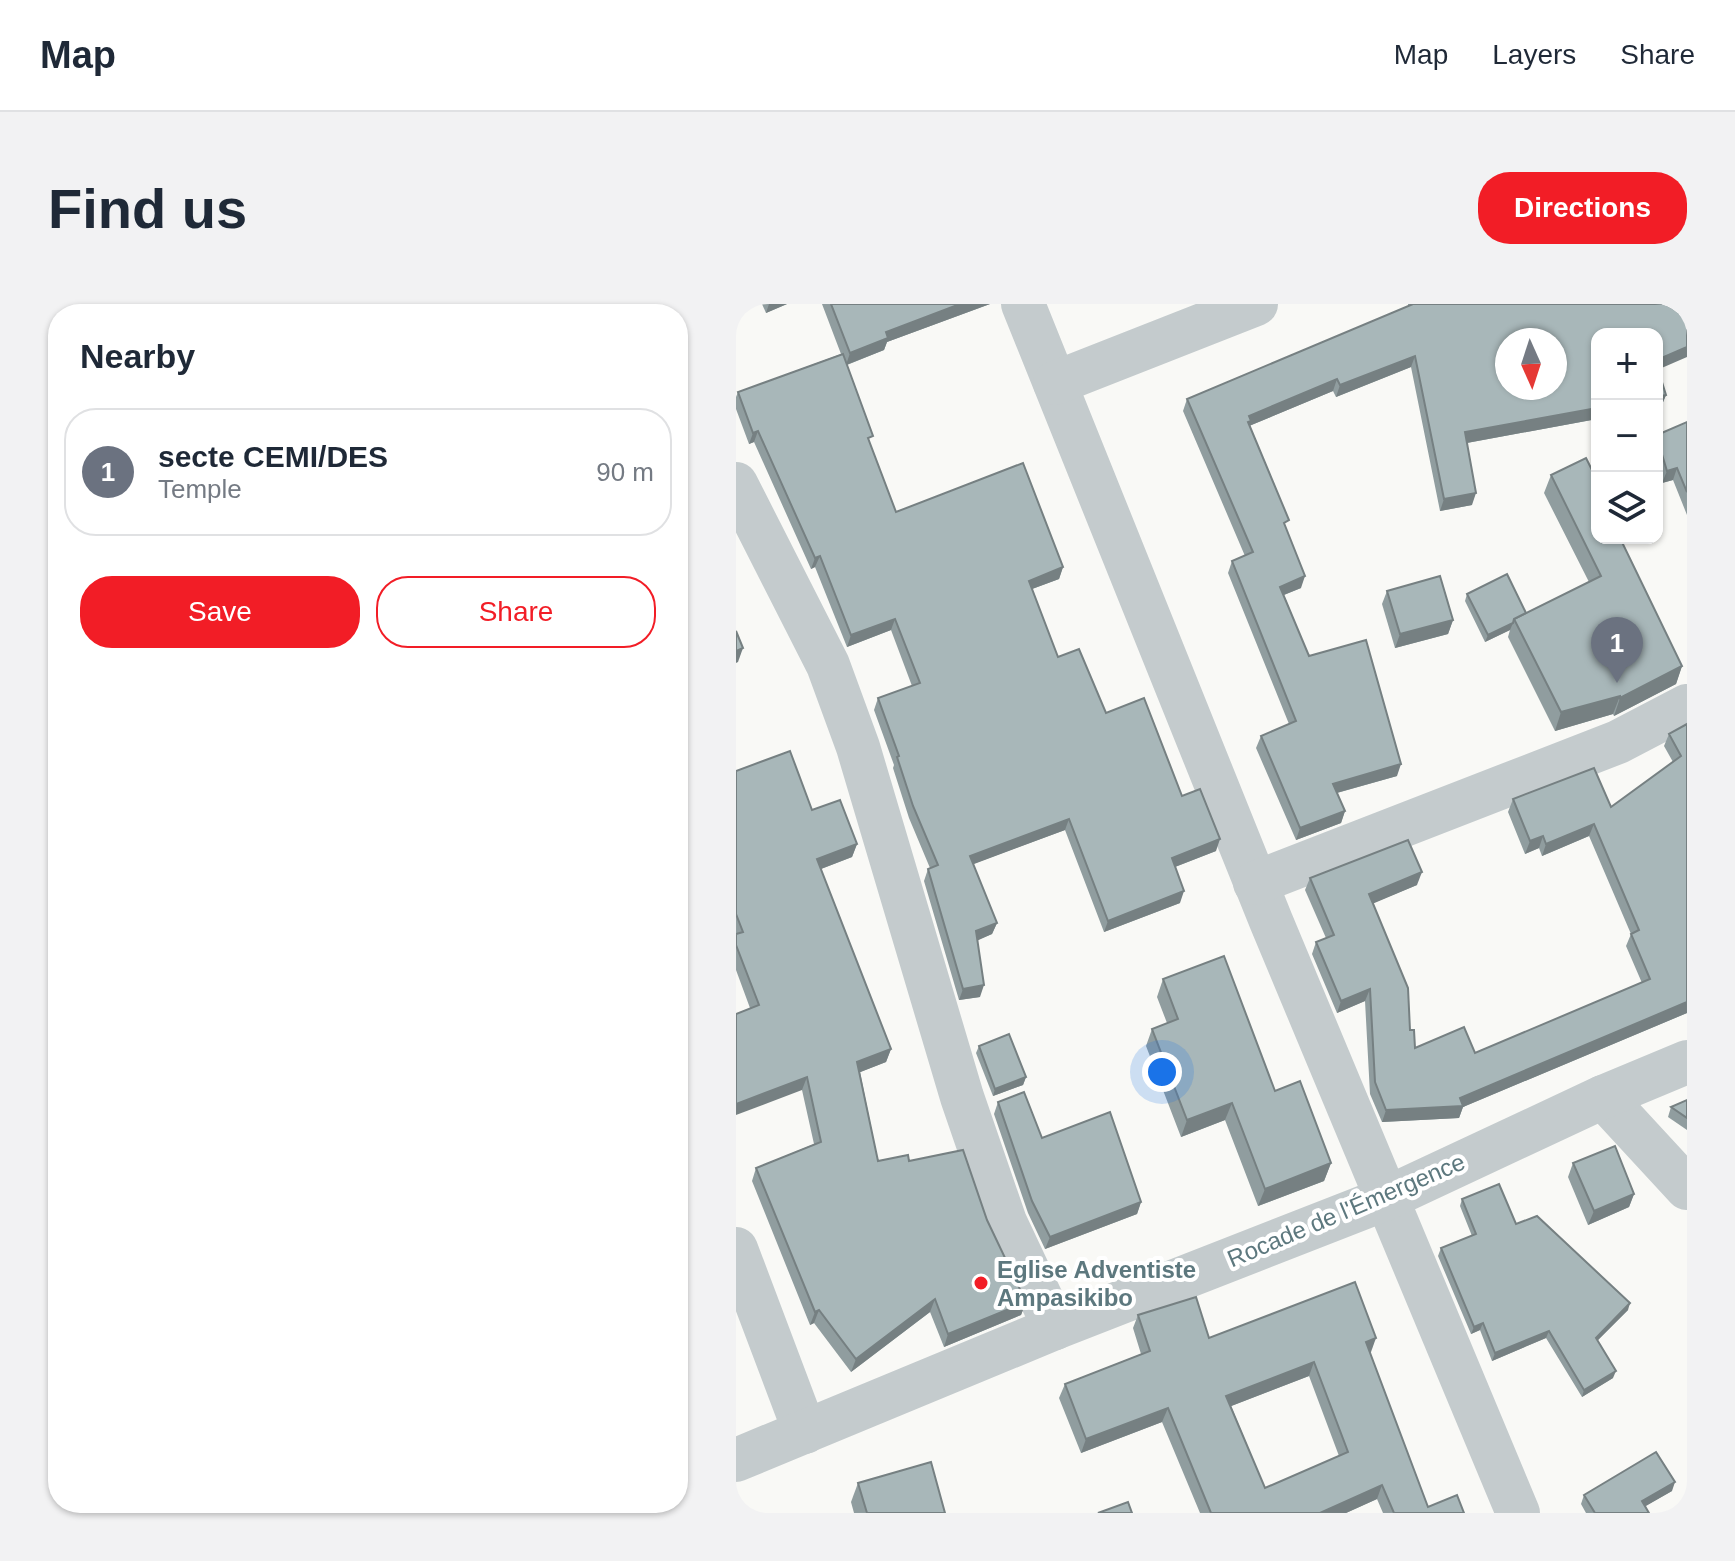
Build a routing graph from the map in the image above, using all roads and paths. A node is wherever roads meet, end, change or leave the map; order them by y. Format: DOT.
graph roads {
  1 [pos="1023,304"];
  2 [pos="1256,304"];
  3 [pos="1055,383"];
  4 [pos="736,484"];
  5 [pos="1687,706"];
  6 [pos="1255,883"];
  7 [pos="1687,1062"];
  8 [pos="1603,1097"];
  9 [pos="1687,1188"];
  10 [pos="1385,1199"];
  11 [pos="736,1249"];
  12 [pos="1055,1328"];
  13 [pos="805,1432"];
  14 [pos="736,1460"];
  15 [pos="1518,1513"];
  1 -- 3 [label="street"];
  2 -- 3 [label="street"];
  3 -- 6 [label="street"];
  4 -- 12 [label="street"];
  5 -- 6 [label="street"];
  6 -- 10 [label="street"];
  7 -- 8 [label="street, Rocade de l'Émergence"];
  8 -- 9 [label="street"];
  8 -- 10 [label="street, Rocade de l'Émergence"];
  10 -- 12 [label="street, Rocade de l'Émergence"];
  10 -- 15 [label="street"];
  11 -- 13 [label="street"];
  12 -- 13 [label="street, Rocade de l'Émergence"];
  13 -- 14 [label="street, Rocade de l'Émergence"];
}
